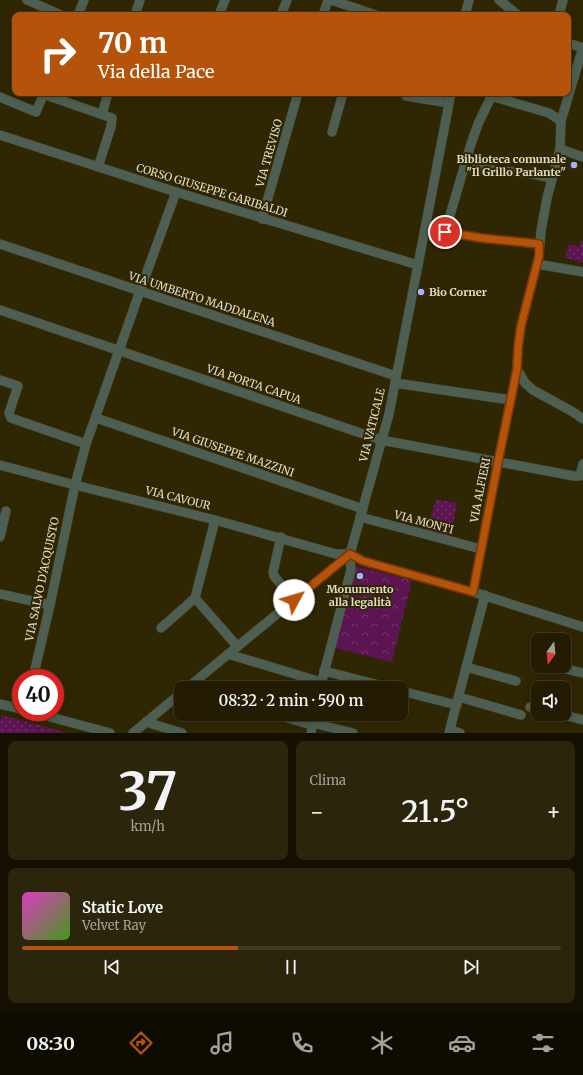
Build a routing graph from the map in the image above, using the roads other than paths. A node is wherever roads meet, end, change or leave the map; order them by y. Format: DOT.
graph roads {
  1 [pos="27,0"];
  2 [pos="84,0"];
  3 [pos="140,0"];
  4 [pos="225,0"];
  5 [pos="287,0"];
  6 [pos="328,0"];
  7 [pos="331,0"];
  8 [pos="465,0"];
  9 [pos="469,0"];
  10 [pos="499,0"];
  11 [pos="563,0"];
  12 [pos="54,12"];
  13 [pos="79,12"];
  14 [pos="136,12"];
  15 [pos="221,12"];
  16 [pos="282,12"];
  17 [pos="324,12"];
  18 [pos="367,12"];
  19 [pos="465,12"];
  20 [pos="466,12"];
  21 [pos="514,12"];
  22 [pos="560,12"];
  23 [pos="571,44"];
  24 [pos="583,47"];
  25 [pos="571,89"];
  26 [pos="43,96"];
  27 [pos="50,96"];
  28 [pos="107,96"];
  29 [pos="297,96"];
  30 [pos="342,96"];
  31 [pos="406,96"];
  32 [pos="450,96"];
  33 [pos="491,96"];
  34 [pos="498,96"];
  35 [pos="569,96"];
  36 [pos="0,97"];
  37 [pos="449,103"];
  38 [pos="102,114"];
  39 [pos="562,121"];
  40 [pos="332,132"];
  41 [pos="0,135"];
  42 [pos="560,149"];
  43 [pos="583,157"];
  44 [pos="98,167"];
  45 [pos="464,168"];
  46 [pos="552,178"];
  47 [pos="176,192"];
  48 [pos="262,218"];
  49 [pos="434,230"];
  50 [pos="445,232"];
  51 [pos="0,244"];
  52 [pos="539,244"];
  53 [pos="537,264"];
  54 [pos="418,265"];
  55 [pos="583,272"];
  56 [pos="140,291"];
  57 [pos="0,310"];
  58 [pos="119,351"];
  59 [pos="517,369"];
  60 [pos="395,379"];
  61 [pos="0,380"];
  62 [pos="511,400"];
  63 [pos="96,418"];
  64 [pos="583,419"];
  65 [pos="381,440"];
  66 [pos="86,444"];
  67 [pos="498,462"];
  68 [pos="583,464"];
  69 [pos="0,465"];
  70 [pos="75,485"];
  71 [pos="6,511"];
  72 [pos="361,513"];
  73 [pos="215,520"];
  74 [pos="0,537"];
  75 [pos="280,537"];
  76 [pos="481,549"];
  77 [pos="350,554"];
  78 [pos="473,592"];
  79 [pos="0,594"];
  80 [pos="485,596"];
  81 [pos="195,598"];
  82 [pos="294,600"];
  83 [pos="50,605"];
  84 [pos="583,625"];
  85 [pos="161,628"];
  86 [pos="237,646"];
  87 [pos="228,654"];
  88 [pos="466,667"];
  89 [pos="34,669"];
  90 [pos="324,671"];
  91 [pos="571,671"];
  92 [pos="583,674"];
  93 [pos="195,681"];
  94 [pos="308,681"];
  95 [pos="321,681"];
  96 [pos="363,681"];
  97 [pos="516,681"];
  98 [pos="408,692"];
  99 [pos="174,699"];
  100 [pos="458,701"];
  101 [pos="0,704"];
  102 [pos="12,707"];
  103 [pos="521,715"];
  104 [pos="571,717"];
  105 [pos="583,720"];
  106 [pos="64,721"];
  107 [pos="301,721"];
  108 [pos="146,722"];
  109 [pos="312,724"];
  110 [pos="450,732"];
  111 [pos="110,733"];
  112 [pos="133,733"];
  113 [pos="182,733"];
  114 [pos="353,733"];
  115 [pos="460,733"];
  1 -- 12 [label="street"];
  2 -- 13 [label="street"];
  3 -- 14 [label="street"];
  4 -- 15 [label="street"];
  5 -- 16 [label="street"];
  6 -- 17 [label="street"];
  7 -- 18 [label="street"];
  8 -- 19 [label="street"];
  9 -- 20 [label="street"];
  10 -- 21 [label="street"];
  11 -- 22 [label="street"];
  23 -- 24 [label="street"];
  24 -- 25 [label="street, VIA ALFIERI"];
  26 -- 36 [label="street"];
  27 -- 38 [label="street"];
  28 -- 38 [label="street"];
  29 -- 48 [label="street, VIA TREVISO"];
  30 -- 40 [label="street"];
  31 -- 37 [label="street"];
  32 -- 37 [label="street, VIA VATICALE"];
  33 -- 45 [label="street"];
  34 -- 39 [label="street"];
  35 -- 39 [label="street, VIA ALFIERI"];
  37 -- 54 [label="street, VIA VATICALE"];
  38 -- 44 [label="street"];
  39 -- 42 [label="street, VIA ALFIERI"];
  41 -- 44 [label="street, CORSO GIUSEPPE GARIBALDI"];
  42 -- 43 [label="street"];
  42 -- 46 [label="street, VIA ALFIERI"];
  44 -- 47 [label="street, CORSO GIUSEPPE GARIBALDI"];
  45 -- 46 [label="street"];
  45 -- 50 [label="street"];
  46 -- 52 [label="street, VIA ALFIERI"];
  47 -- 48 [label="street, CORSO GIUSEPPE GARIBALDI"];
  47 -- 56 [label="street, VIA SALVO D'ACQUISTO"];
  48 -- 54 [label="street, CORSO GIUSEPPE GARIBALDI"];
  49 -- 50 [label="street"];
  50 -- 52 [label="street"];
  51 -- 56 [label="street, VIA UMBERTO MADDALENA"];
  52 -- 53 [label="street, VIA ALFIERI"];
  53 -- 55 [label="street"];
  53 -- 59 [label="street, VIA ALFIERI"];
  54 -- 60 [label="street, VIA VATICALE"];
  56 -- 58 [label="street, VIA SALVO D'ACQUISTO"];
  56 -- 60 [label="street, VIA UMBERTO MADDALENA"];
  57 -- 58 [label="street, VIA PORTA CAPUA"];
  58 -- 63 [label="street, VIA SALVO D'ACQUISTO"];
  58 -- 65 [label="street, VIA PORTA CAPUA"];
  59 -- 62 [label="street, VIA ALFIERI"];
  59 -- 64 [label="street"];
  60 -- 62 [label="street, VIA UMBERTO MADDALENA"];
  60 -- 65 [label="street, VIA VATICALE"];
  61 -- 66 [label="street"];
  62 -- 67 [label="street, VIA ALFIERI"];
  63 -- 66 [label="street, VIA SALVO D'ACQUISTO"];
  63 -- 72 [label="street, VIA GIUSEPPE MAZZINI"];
  65 -- 67 [label="street, VIA PORTA CAPUA"];
  65 -- 72 [label="street, VIA VATICALE"];
  66 -- 70 [label="street, VIA SALVO D'ACQUISTO"];
  67 -- 68 [label="street, VIA PORTA CAPUA"];
  67 -- 76 [label="street, VIA ALFIERI"];
  69 -- 70 [label="street, VIA CAVOUR"];
  70 -- 73 [label="street, VIA CAVOUR"];
  70 -- 83 [label="street, VIA SALVO D'ACQUISTO"];
  71 -- 74 [label="street"];
  72 -- 76 [label="street, VIA MONTI"];
  72 -- 77 [label="street, VIA VATICALE"];
  73 -- 75 [label="street, VIA CAVOUR"];
  73 -- 81 [label="street"];
  75 -- 77 [label="street, VIA CAVOUR"];
  75 -- 82 [label="street"];
  76 -- 78 [label="street, VIA ALFIERI"];
  77 -- 78 [label="street, VIA CAVOUR"];
  77 -- 82 [label="street"];
  77 -- 90 [label="street, VIA VATICALE"];
  78 -- 80 [label="street, VIA CAVOUR"];
  79 -- 83 [label="street"];
  80 -- 84 [label="street, VIA CAVOUR"];
  80 -- 88 [label="street"];
  81 -- 85 [label="street"];
  81 -- 86 [label="street"];
  82 -- 86 [label="street"];
  83 -- 89 [label="street, VIA SALVO D'ACQUISTO"];
  86 -- 87 [label="street"];
  87 -- 93 [label="street"];
  87 -- 94 [label="street"];
  88 -- 97 [label="street"];
  88 -- 100 [label="street"];
  90 -- 95 [label="street, VIA VATICALE"];
  90 -- 96 [label="street"];
  91 -- 92 [label="street"];
  98 -- 100 [label="street"];
  99 -- 108 [label="street"];
  100 -- 103 [label="street"];
  100 -- 110 [label="street"];
  101 -- 102 [label="street"];
  104 -- 105 [label="street"];
  106 -- 111 [label="street"];
  107 -- 109 [label="street"];
  108 -- 112 [label="street"];
  108 -- 113 [label="street"];
  109 -- 114 [label="street"];
  110 -- 115 [label="street"];
}
